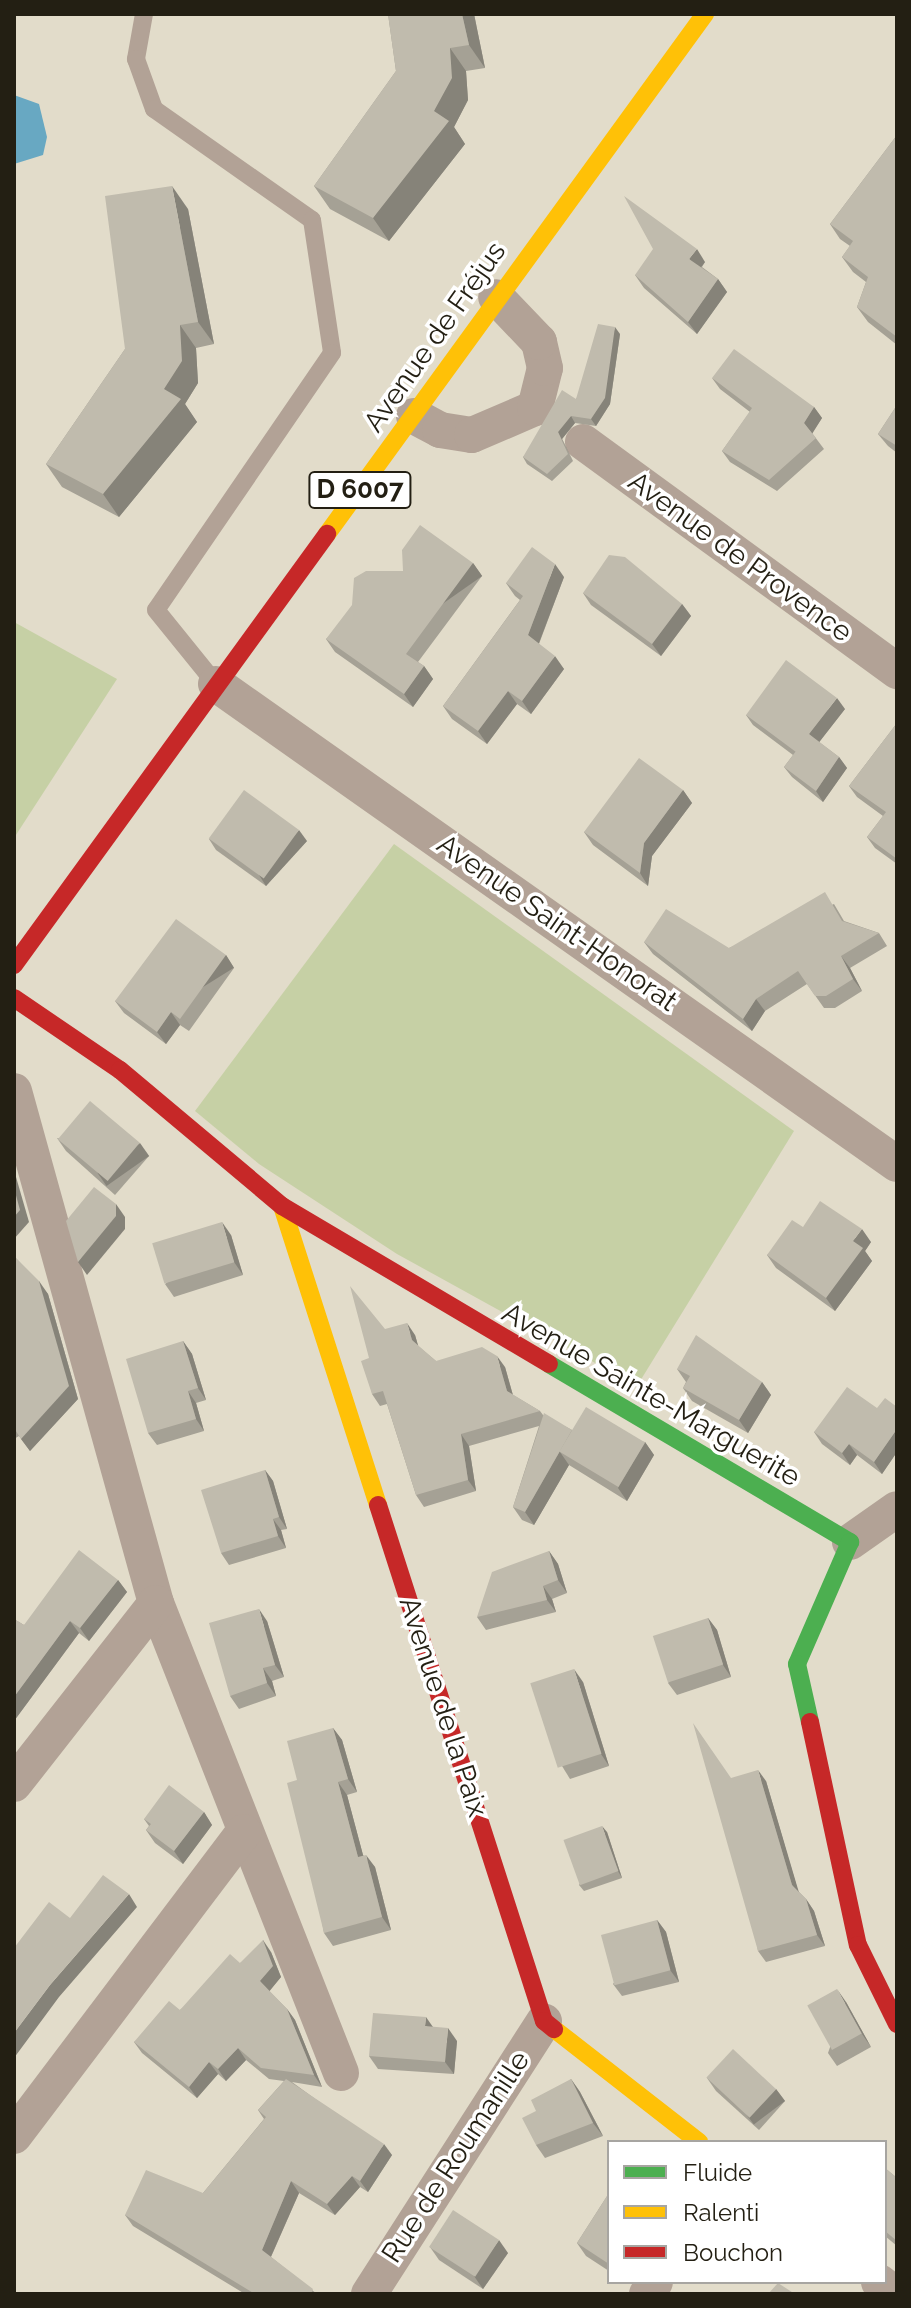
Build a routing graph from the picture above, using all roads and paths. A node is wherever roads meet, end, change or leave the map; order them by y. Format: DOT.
graph roads {
  1 [pos="144,14"];
  2 [pos="705,14"];
  3 [pos="496,297"];
  4 [pos="414,416"];
  5 [pos="583,442"];
  6 [pos="897,671"];
  7 [pos="216,684"];
  8 [pos="14,965"];
  9 [pos="14,998"];
  10 [pos="14,1091"];
  11 [pos="897,1164"];
  12 [pos="282,1206"];
  13 [pos="897,1509"];
  14 [pos="850,1542"];
  15 [pos="156,1603"];
  16 [pos="14,1784"];
  17 [pos="244,1832"];
  18 [pos="544,2021"];
  19 [pos="897,2024"];
  20 [pos="341,2073"];
  21 [pos="14,2136"];
  22 [pos="696,2140"];
  23 [pos="369,2294"];
  1 -- 7 [label="lane"];
  2 -- 3 [label="street, Avenue de Fréjus / D 6007"];
  3 -- 4 [label="street, Avenue de Fréjus / D 6007"];
  3 -- 4 [label="street"];
  4 -- 7 [label="street, Avenue de Fréjus / D 6007"];
  5 -- 6 [label="street, Avenue de Provence"];
  7 -- 8 [label="street, Avenue de Fréjus / D 6007"];
  7 -- 11 [label="street, Avenue Saint-Honorat"];
  9 -- 12 [label="street, Avenue Sainte-Marguerite"];
  10 -- 15 [label="street"];
  12 -- 14 [label="street, Avenue Sainte-Marguerite"];
  12 -- 18 [label="street, Avenue de la Paix"];
  13 -- 14 [label="street"];
  14 -- 19 [label="street"];
  15 -- 16 [label="street"];
  15 -- 17 [label="street"];
  17 -- 20 [label="street"];
  17 -- 21 [label="street"];
  18 -- 22 [label="street"];
  18 -- 23 [label="street, Rue de Roumanille"];
}
